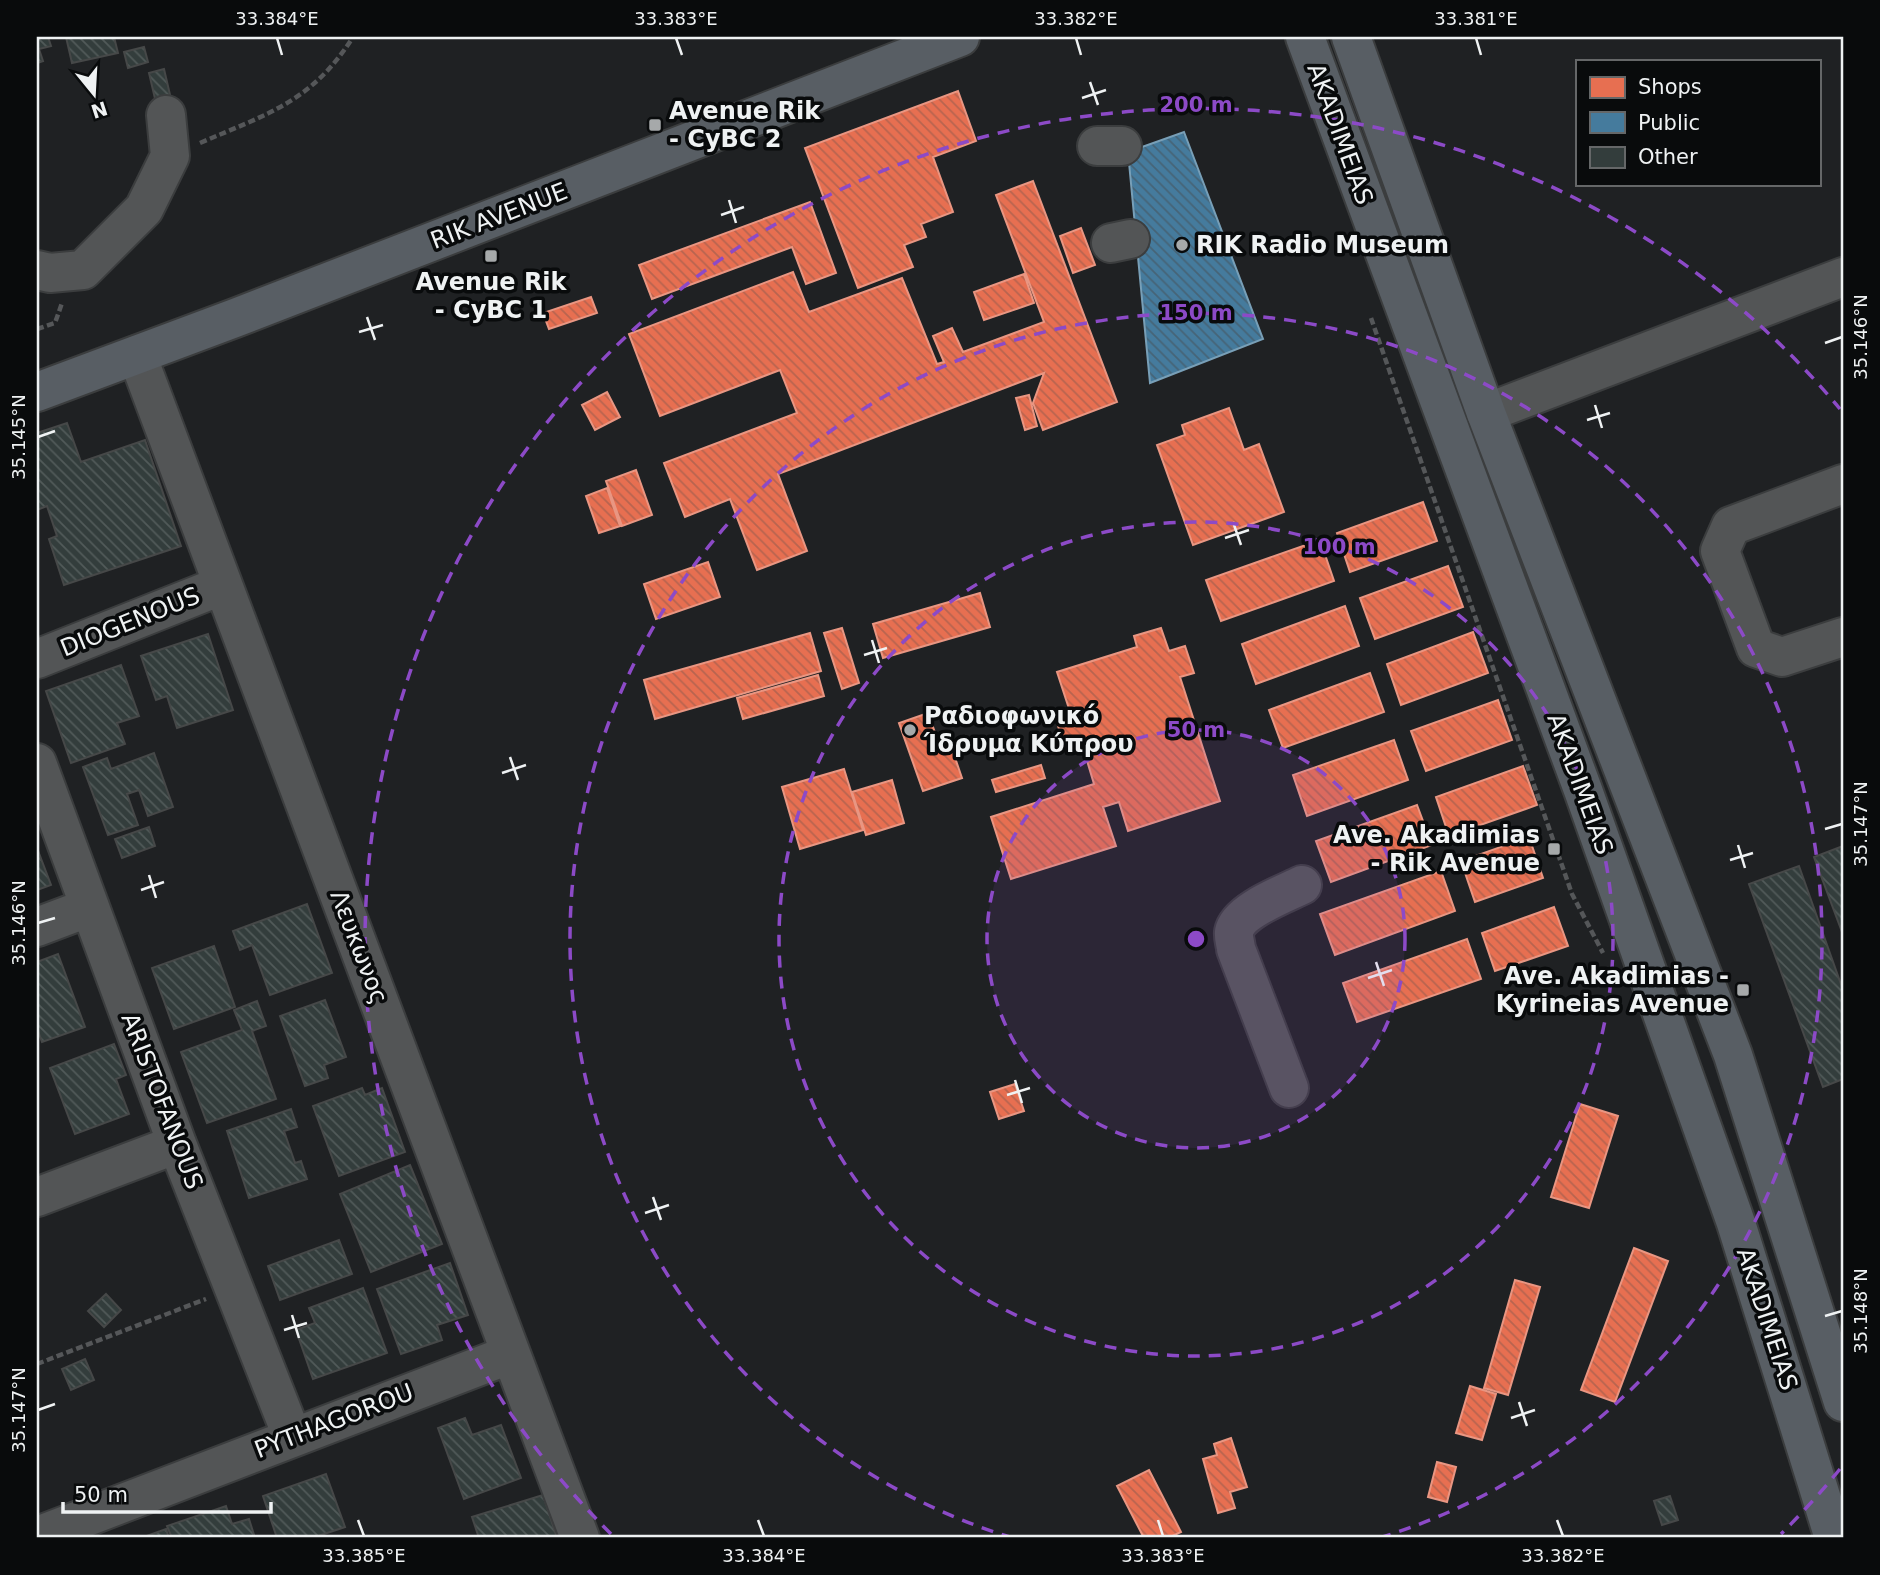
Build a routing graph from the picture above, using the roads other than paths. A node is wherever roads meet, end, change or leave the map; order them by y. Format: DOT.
graph roads {
  1 [pos="960,37"];
  2 [pos="1305,37"];
  3 [pos="1350,37"];
  4 [pos="166,115"];
  5 [pos="37,270"];
  6 [pos="1843,277"];
  7 [pos="137,355"];
  8 [pos="37,392"];
  9 [pos="1486,413"];
  10 [pos="1843,484"];
  11 [pos="223,585"];
  12 [pos="1843,637"];
  13 [pos="37,659"];
  14 [pos="37,763"];
  15 [pos="1302,885"];
  16 [pos="90,907"];
  17 [pos="37,927"];
  18 [pos="1289,1087"];
  19 [pos="177,1144"];
  20 [pos="37,1197"];
  21 [pos="511,1354"];
  22 [pos="1843,1402"];
  23 [pos="292,1437"];
  24 [pos="39,1533"];
  25 [pos="580,1538"];
  26 [pos="1834,1538"];
  1 -- 7 [label="main road, RIK AVENUE"];
  2 -- 26 [label="main road, AKADIMEIAS"];
  3 -- 9 [label="main road, AKADIMEIAS"];
  4 -- 5 [label="street"];
  6 -- 9 [label="street"];
  7 -- 8 [label="main road, RIK AVENUE"];
  7 -- 11 [label="street, Λευκωνος"];
  9 -- 22 [label="main road, AKADIMEIAS"];
  10 -- 12 [label="street"];
  11 -- 13 [label="street, DIOGENOUS"];
  11 -- 21 [label="street, Λευκωνος"];
  14 -- 16 [label="street, ARISTOFANOUS"];
  15 -- 18 [label="street"];
  16 -- 17 [label="street"];
  16 -- 19 [label="street, ARISTOFANOUS"];
  19 -- 20 [label="street"];
  19 -- 23 [label="street, ARISTOFANOUS"];
  21 -- 23 [label="street, PYTHAGOROU"];
  21 -- 25 [label="street, Λευκωνος"];
  23 -- 24 [label="street, PYTHAGOROU"];
}
